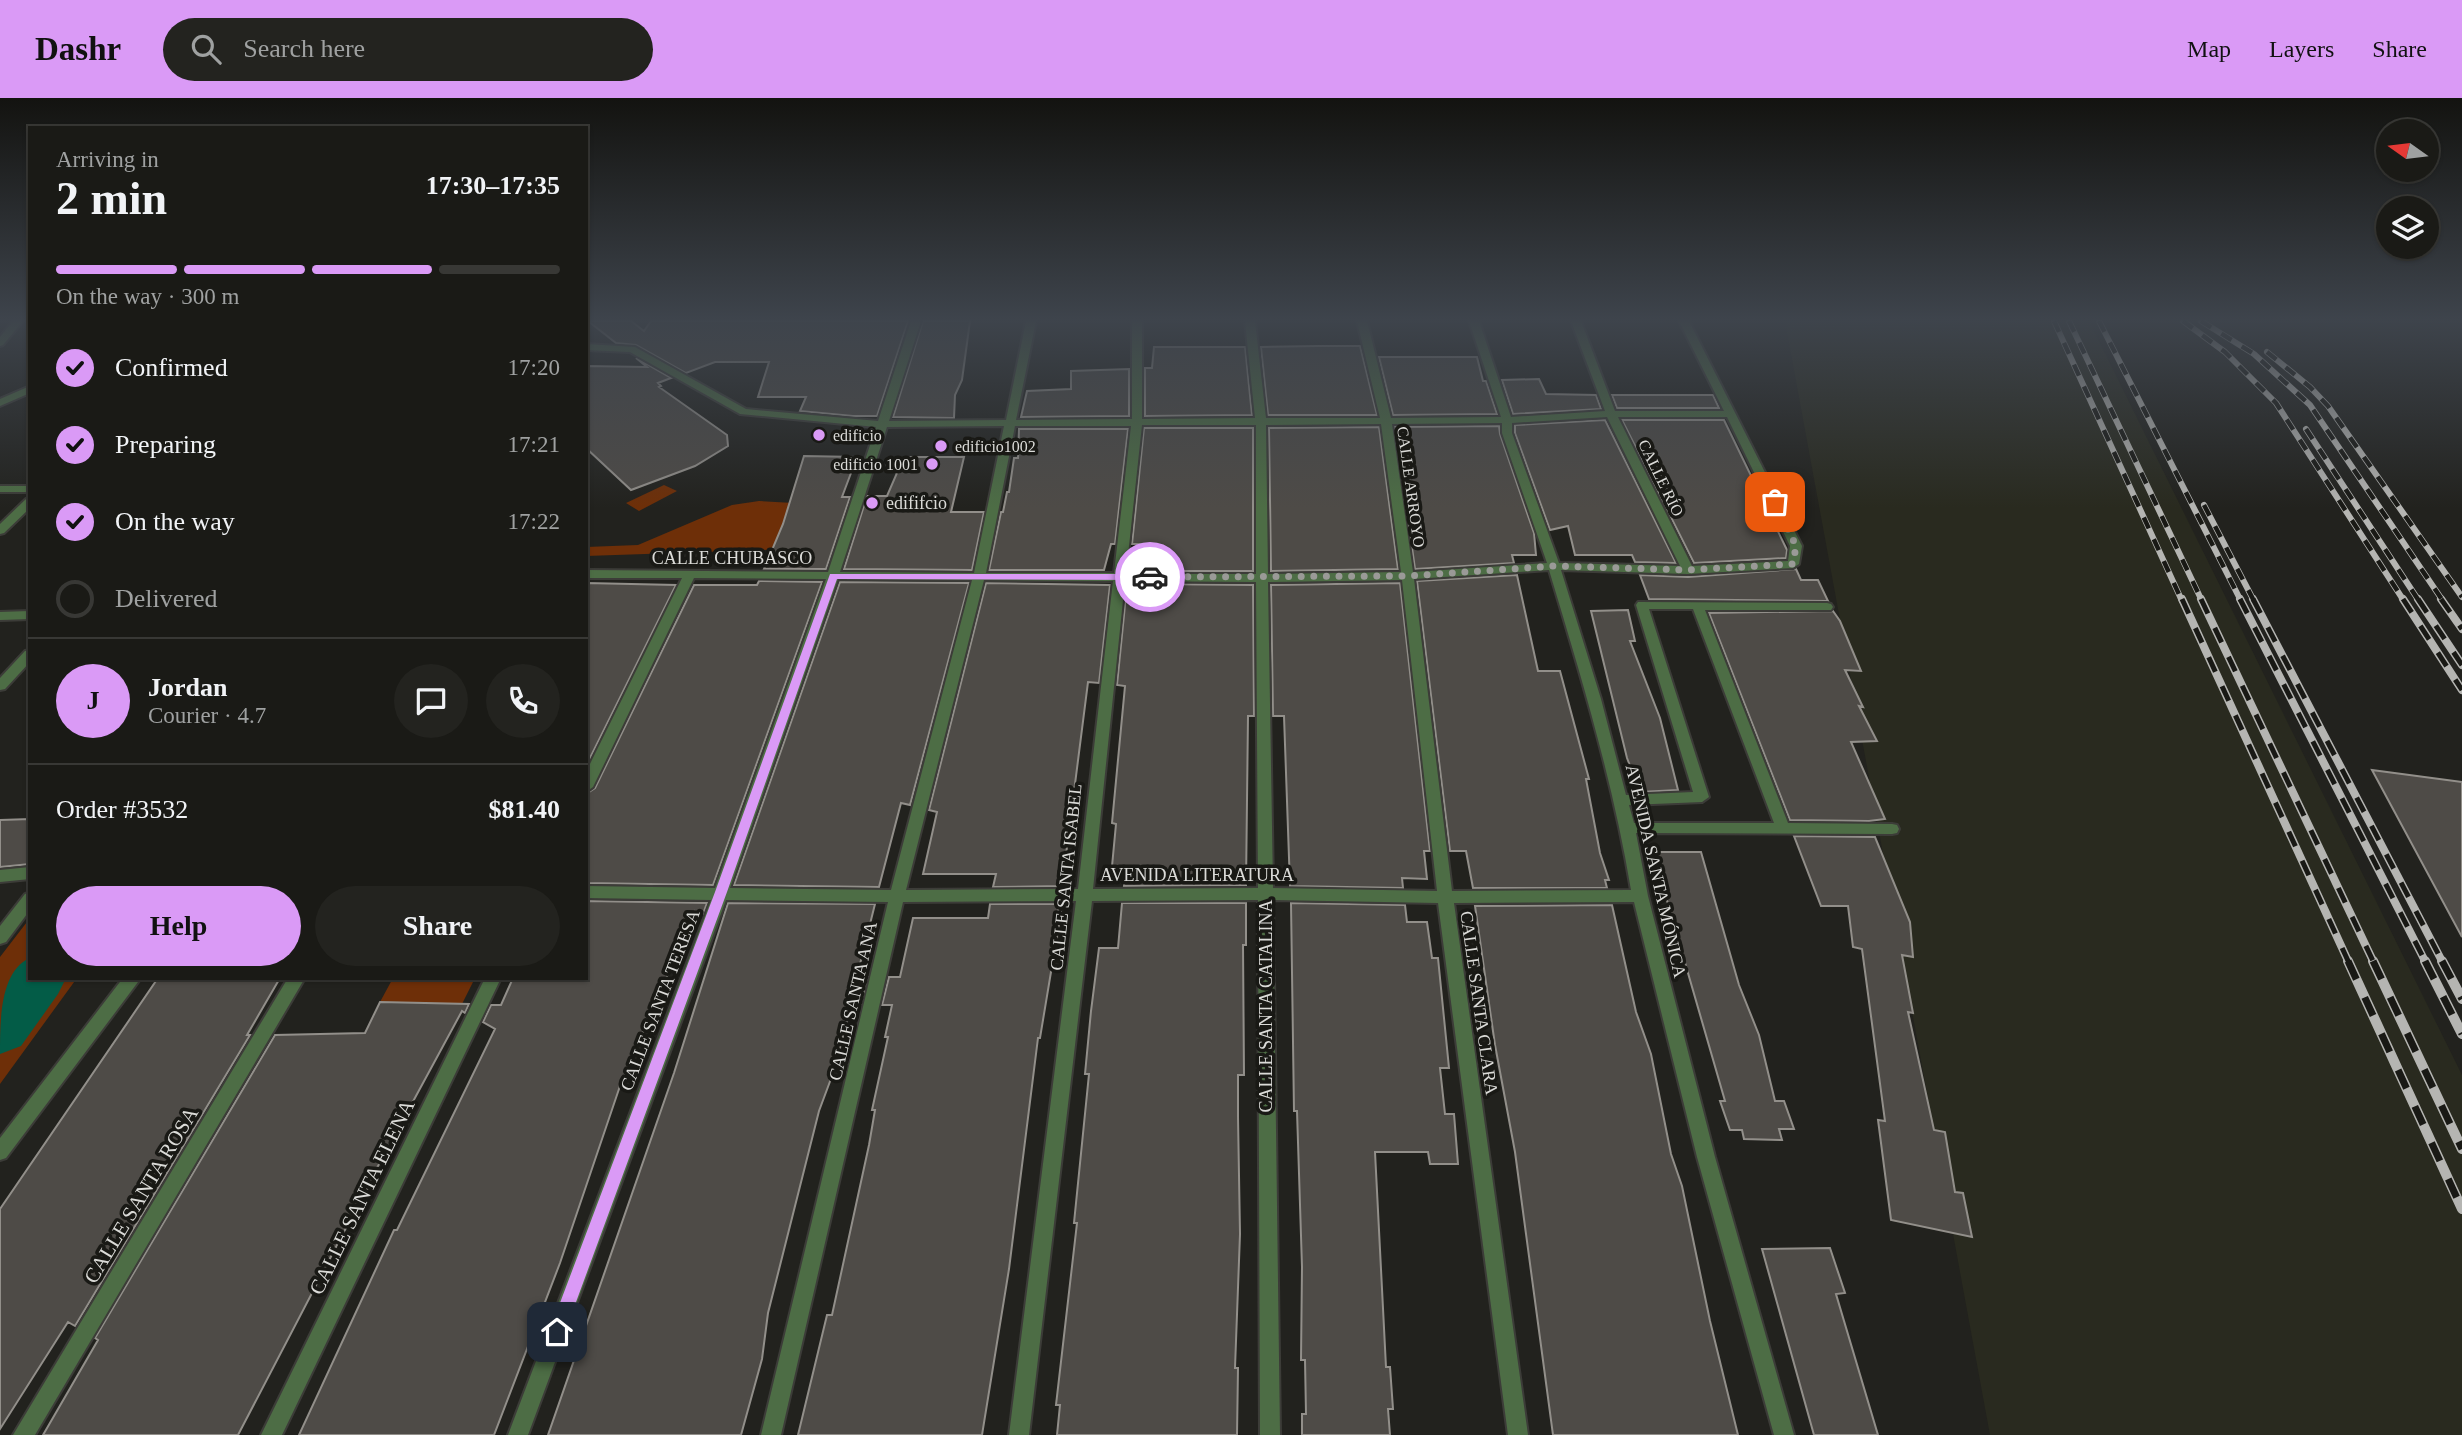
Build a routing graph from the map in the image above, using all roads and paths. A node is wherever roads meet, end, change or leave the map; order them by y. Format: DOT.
graph roads {
  1 [pos="693,383"];
  2 [pos="895,383"];
  3 [pos="1018,383"];
  4 [pos="1137,383"];
  5 [pos="1257,383"];
  6 [pos="1377,383"];
  7 [pos="1495,383"];
  8 [pos="1599,383"];
  9 [pos="1716,383"];
  10 [pos="28,390"];
  11 [pos="0,403"];
  12 [pos="1611,414"];
  13 [pos="1731,414"];
  14 [pos="1507,420"];
  15 [pos="1010,421"];
  16 [pos="1137,421"];
  17 [pos="1386,421"];
  18 [pos="1261,422"];
  19 [pos="882,424"];
  20 [pos="0,489"];
  21 [pos="28,489"];
  22 [pos="28,503"];
  23 [pos="28,517"];
  24 [pos="12,519"];
  25 [pos="0,533"];
  26 [pos="1554,566"];
  27 [pos="1688,570"];
  28 [pos="588,574"];
  29 [pos="690,575"];
  30 [pos="833,576"];
  31 [pos="1408,576"];
  32 [pos="979,577"];
  33 [pos="1118,577"];
  34 [pos="1263,578"];
  35 [pos="1698,607"];
  36 [pos="1827,607"];
  37 [pos="28,615"];
  38 [pos="0,616"];
  39 [pos="28,656"];
  40 [pos="0,686"];
  41 [pos="588,782"];
  42 [pos="1620,800"];
  43 [pos="1782,826"];
  44 [pos="1628,828"];
  45 [pos="1892,829"];
  46 [pos="28,873"];
  47 [pos="0,876"];
  48 [pos="588,892"];
  49 [pos="721,892"];
  50 [pos="1085,894"];
  51 [pos="1265,894"];
  52 [pos="897,896"];
  53 [pos="1640,896"];
  54 [pos="1445,897"];
  55 [pos="28,901"];
  56 [pos="0,938"];
  57 [pos="131,980"];
  58 [pos="296,980"];
  59 [pos="492,980"];
  60 [pos="0,1153"];
  61 [pos="23,1435"];
  62 [pos="271,1435"];
  63 [pos="518,1435"];
  64 [pos="771,1435"];
  65 [pos="1019,1435"];
  66 [pos="1270,1435"];
  67 [pos="1518,1435"];
  68 [pos="1784,1435"];
  1 -- 19 [label="street"];
  2 -- 19 [label="street, CALLE SANTA TERESA"];
  3 -- 15 [label="street, CALLE SANTA ANA"];
  4 -- 16 [label="street, CALLE SANTA ISABEL"];
  5 -- 18 [label="street, CALLE SANTA CATALINA"];
  6 -- 17 [label="street, CALLE ARROYO"];
  7 -- 14 [label="street, AVENIDA SANTA MÓNICA"];
  8 -- 12 [label="street, CALLE RÍO"];
  9 -- 13 [label="street"];
  10 -- 11 [label="street"];
  12 -- 13 [label="street"];
  12 -- 14 [label="street"];
  12 -- 27 [label="street, CALLE RÍO"];
  13 -- 27 [label="street, CALLE CHUBASCO"];
  14 -- 17 [label="street"];
  14 -- 26 [label="street, AVENIDA SANTA MÓNICA"];
  15 -- 16 [label="street"];
  15 -- 19 [label="street"];
  15 -- 32 [label="street, CALLE SANTA ANA"];
  16 -- 18 [label="street"];
  16 -- 33 [label="street, CALLE SANTA ISABEL"];
  17 -- 18 [label="street"];
  17 -- 31 [label="street, CALLE ARROYO"];
  18 -- 34 [label="street, CALLE SANTA CATALINA"];
  19 -- 30 [label="street, CALLE SANTA TERESA"];
  20 -- 21 [label="street"];
  22 -- 24 [label="street"];
  23 -- 24 [label="street"];
  24 -- 25 [label="street"];
  26 -- 27 [label="street, CALLE CHUBASCO"];
  26 -- 31 [label="street, CALLE CHUBASCO"];
  26 -- 42 [label="street, AVENIDA SANTA MÓNICA"];
  28 -- 29 [label="street, CALLE CHUBASCO"];
  29 -- 30 [label="street, CALLE CHUBASCO"];
  29 -- 41 [label="street"];
  30 -- 32 [label="street, CALLE CHUBASCO"];
  30 -- 49 [label="street, CALLE SANTA TERESA"];
  31 -- 34 [label="street, CALLE CHUBASCO"];
  31 -- 54 [label="street, CALLE SANTA CLARA"];
  32 -- 33 [label="street, CALLE CHUBASCO"];
  32 -- 52 [label="street, CALLE SANTA ANA"];
  33 -- 34 [label="street, CALLE CHUBASCO"];
  33 -- 50 [label="street, CALLE SANTA ISABEL"];
  34 -- 51 [label="street, CALLE SANTA CATALINA"];
  35 -- 36 [label="street"];
  35 -- 42 [label="street"];
  35 -- 43 [label="street"];
  37 -- 38 [label="street"];
  39 -- 40 [label="street"];
  42 -- 44 [label="street, AVENIDA SANTA MÓNICA"];
  43 -- 44 [label="street"];
  43 -- 45 [label="street"];
  44 -- 53 [label="street, AVENIDA SANTA MÓNICA"];
  46 -- 47 [label="street"];
  48 -- 49 [label="street, AVENIDA LITERATURA"];
  49 -- 52 [label="street, AVENIDA LITERATURA"];
  49 -- 63 [label="street, CALLE SANTA TERESA"];
  50 -- 51 [label="street, AVENIDA LITERATURA"];
  50 -- 52 [label="street, AVENIDA LITERATURA"];
  50 -- 65 [label="street, CALLE SANTA ISABEL"];
  51 -- 54 [label="street, AVENIDA LITERATURA"];
  51 -- 66 [label="street, CALLE SANTA CATALINA"];
  52 -- 64 [label="street, CALLE SANTA ANA"];
  53 -- 54 [label="street, AVENIDA LITERATURA"];
  53 -- 68 [label="street, AVENIDA SANTA MÓNICA"];
  54 -- 67 [label="street, CALLE SANTA CLARA"];
  55 -- 56 [label="street"];
  57 -- 60 [label="street"];
  58 -- 61 [label="street, CALLE SANTA ROSA"];
  59 -- 62 [label="street, CALLE SANTA ELENA"];
}
